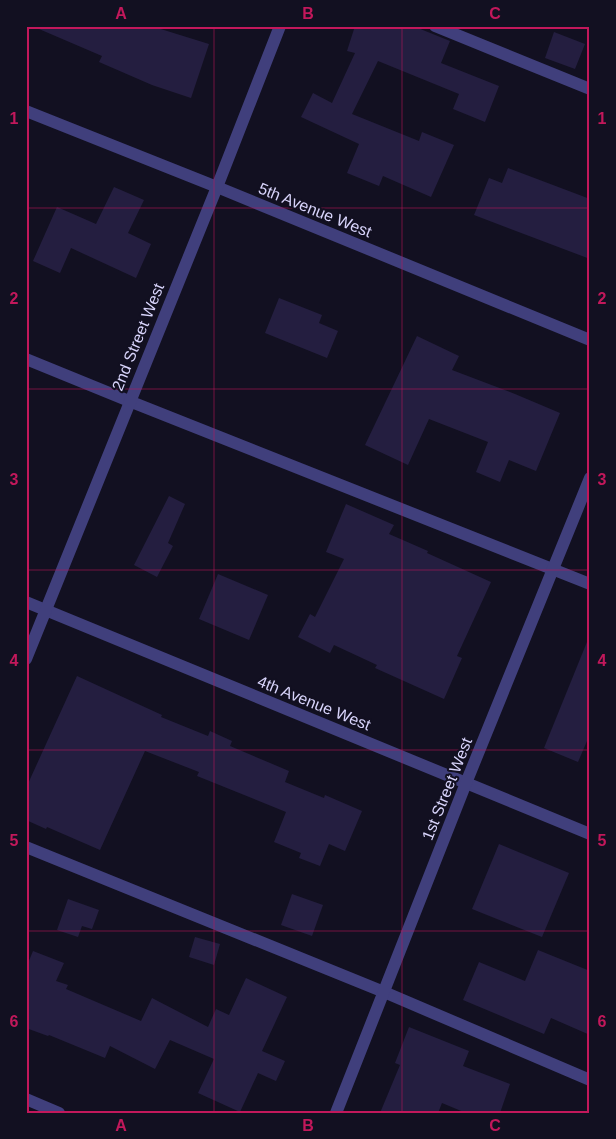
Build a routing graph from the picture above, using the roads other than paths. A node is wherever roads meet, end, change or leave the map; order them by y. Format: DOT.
graph roads {
  1 [pos="280,26"];
  2 [pos="436,26"];
  3 [pos="590,89"];
  4 [pos="26,111"];
  5 [pos="217,187"];
  6 [pos="590,340"];
  7 [pos="26,358"];
  8 [pos="130,401"];
  9 [pos="590,478"];
  10 [pos="553,569"];
  11 [pos="590,584"];
  12 [pos="26,602"];
  13 [pos="46,611"];
  14 [pos="26,659"];
  15 [pos="466,783"];
  16 [pos="590,834"];
  17 [pos="26,847"];
  18 [pos="384,992"];
  19 [pos="590,1080"];
  20 [pos="26,1100"];
  21 [pos="59,1113"];
  22 [pos="336,1113"];
  1 -- 5 [label="street, 2nd Street West"];
  2 -- 3 [label="street"];
  4 -- 5 [label="street, 5th Avenue West"];
  5 -- 6 [label="street, 5th Avenue West"];
  5 -- 8 [label="street, 2nd Street West"];
  7 -- 8 [label="street"];
  8 -- 10 [label="street"];
  8 -- 13 [label="street, 2nd Street West"];
  9 -- 10 [label="street, 1st Street West"];
  10 -- 11 [label="street"];
  10 -- 15 [label="street, 1st Street West"];
  12 -- 13 [label="street, 4th Avenue West"];
  13 -- 14 [label="street, 2nd Street West"];
  13 -- 15 [label="street, 4th Avenue West"];
  15 -- 16 [label="street, 4th Avenue West"];
  15 -- 18 [label="street, 1st Street West"];
  17 -- 18 [label="street"];
  18 -- 19 [label="street"];
  18 -- 22 [label="street, 1st Street West"];
  20 -- 21 [label="street"];
}
